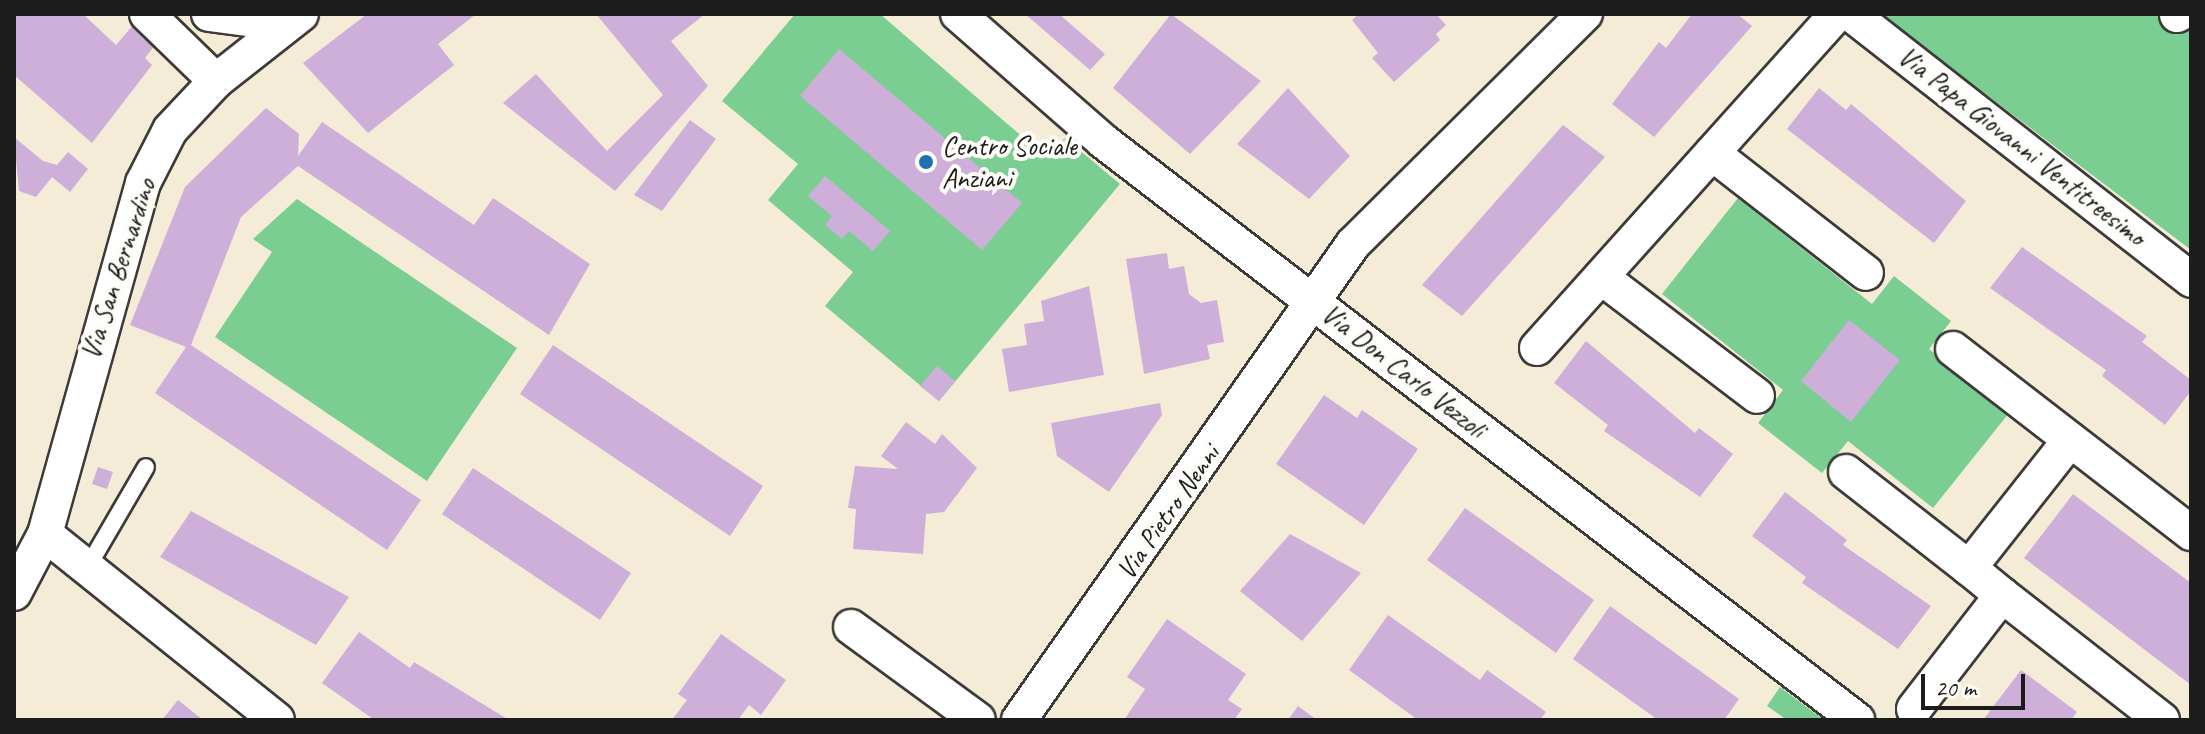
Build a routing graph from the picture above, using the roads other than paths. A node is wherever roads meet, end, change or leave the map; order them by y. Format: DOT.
graph roads {
  1 [pos="147,14"];
  2 [pos="209,14"];
  3 [pos="958,14"];
  4 [pos="1585,14"];
  5 [pos="1837,14"];
  6 [pos="1851,14"];
  7 [pos="294,19"];
  8 [pos="216,81"];
  9 [pos="1712,153"];
  10 [pos="1866,273"];
  11 [pos="1601,277"];
  12 [pos="2191,280"];
  13 [pos="1316,304"];
  14 [pos="1537,348"];
  15 [pos="1953,349"];
  16 [pos="1757,396"];
  17 [pos="2070,440"];
  18 [pos="146,467"];
  19 [pos="1846,472"];
  20 [pos="2191,533"];
  21 [pos="45,534"];
  22 [pos="1969,568"];
  23 [pos="86,570"];
  24 [pos="14,593"];
  25 [pos="2002,595"];
  26 [pos="851,627"];
  27 [pos="1914,709"];
  28 [pos="277,720"];
  29 [pos="978,720"];
  30 [pos="1019,720"];
  31 [pos="1857,720"];
  32 [pos="2162,720"];
  1 -- 8 [label="street"];
  2 -- 7 [label="street"];
  3 -- 13 [label="street, Via Don Carlo Vezzoli"];
  4 -- 13 [label="street"];
  5 -- 9 [label="street"];
  6 -- 12 [label="street, Via Papa Giovanni Ventitreesimo"];
  7 -- 8 [label="street, Via San Bernardino"];
  8 -- 21 [label="street, Via San Bernardino"];
  9 -- 10 [label="street"];
  9 -- 11 [label="street"];
  11 -- 14 [label="street"];
  11 -- 16 [label="street"];
  13 -- 30 [label="street, Via Pietro Nenni"];
  13 -- 31 [label="street, Via Don Carlo Vezzoli"];
  15 -- 17 [label="street"];
  17 -- 20 [label="street"];
  17 -- 22 [label="street"];
  18 -- 23 [label="lane"];
  19 -- 22 [label="street"];
  21 -- 23 [label="street"];
  21 -- 24 [label="street, Via San Bernardino"];
  22 -- 25 [label="street"];
  23 -- 28 [label="street"];
  25 -- 27 [label="street"];
  25 -- 32 [label="street"];
  26 -- 29 [label="street"];
}
